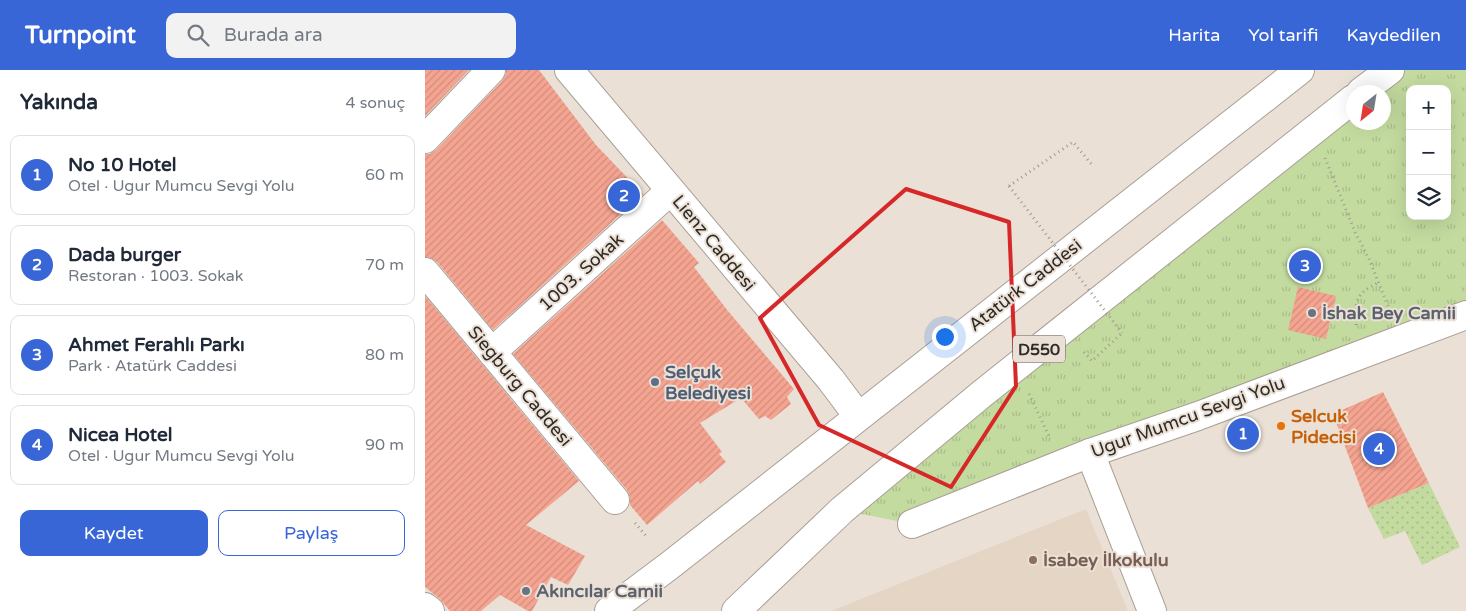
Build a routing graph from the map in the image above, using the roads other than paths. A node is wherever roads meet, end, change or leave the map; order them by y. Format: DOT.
graph roads {
  1 [pos="491,70"];
  2 [pos="569,70"];
  3 [pos="1300,70"];
  4 [pos="1390,70"];
  5 [pos="1370,85"];
  6 [pos="1346,105"];
  7 [pos="425,139"];
  8 [pos="670,191"];
  9 [pos="425,272"];
  10 [pos="1466,315"];
  11 [pos="491,352"];
  12 [pos="858,416"];
  13 [pos="1090,452"];
  14 [pos="615,500"];
  15 [pos="912,524"];
  16 [pos="425,607"];
  17 [pos="429,611"];
  18 [pos="609,611"];
  19 [pos="736,611"];
  20 [pos="1153,611"];
  1 -- 7 [label="main road"];
  2 -- 8 [label="main road, Lienz Caddesi"];
  3 -- 12 [label="main road, Atatürk Caddesi"];
  4 -- 5 [label="main road"];
  6 -- 19 [label="main road, D550"];
  8 -- 11 [label="main road, 1003. Sokak"];
  8 -- 12 [label="main road, Lienz Caddesi"];
  9 -- 11 [label="main road, Siegburg Caddesi"];
  10 -- 13 [label="main road, Ugur Mumcu Sevgi Yolu"];
  11 -- 14 [label="main road, Siegburg Caddesi"];
  12 -- 18 [label="main road, Atatürk Caddesi"];
  13 -- 15 [label="main road, Ugur Mumcu Sevgi Yolu"];
  13 -- 20 [label="main road"];
  16 -- 17 [label="main road"];
}
